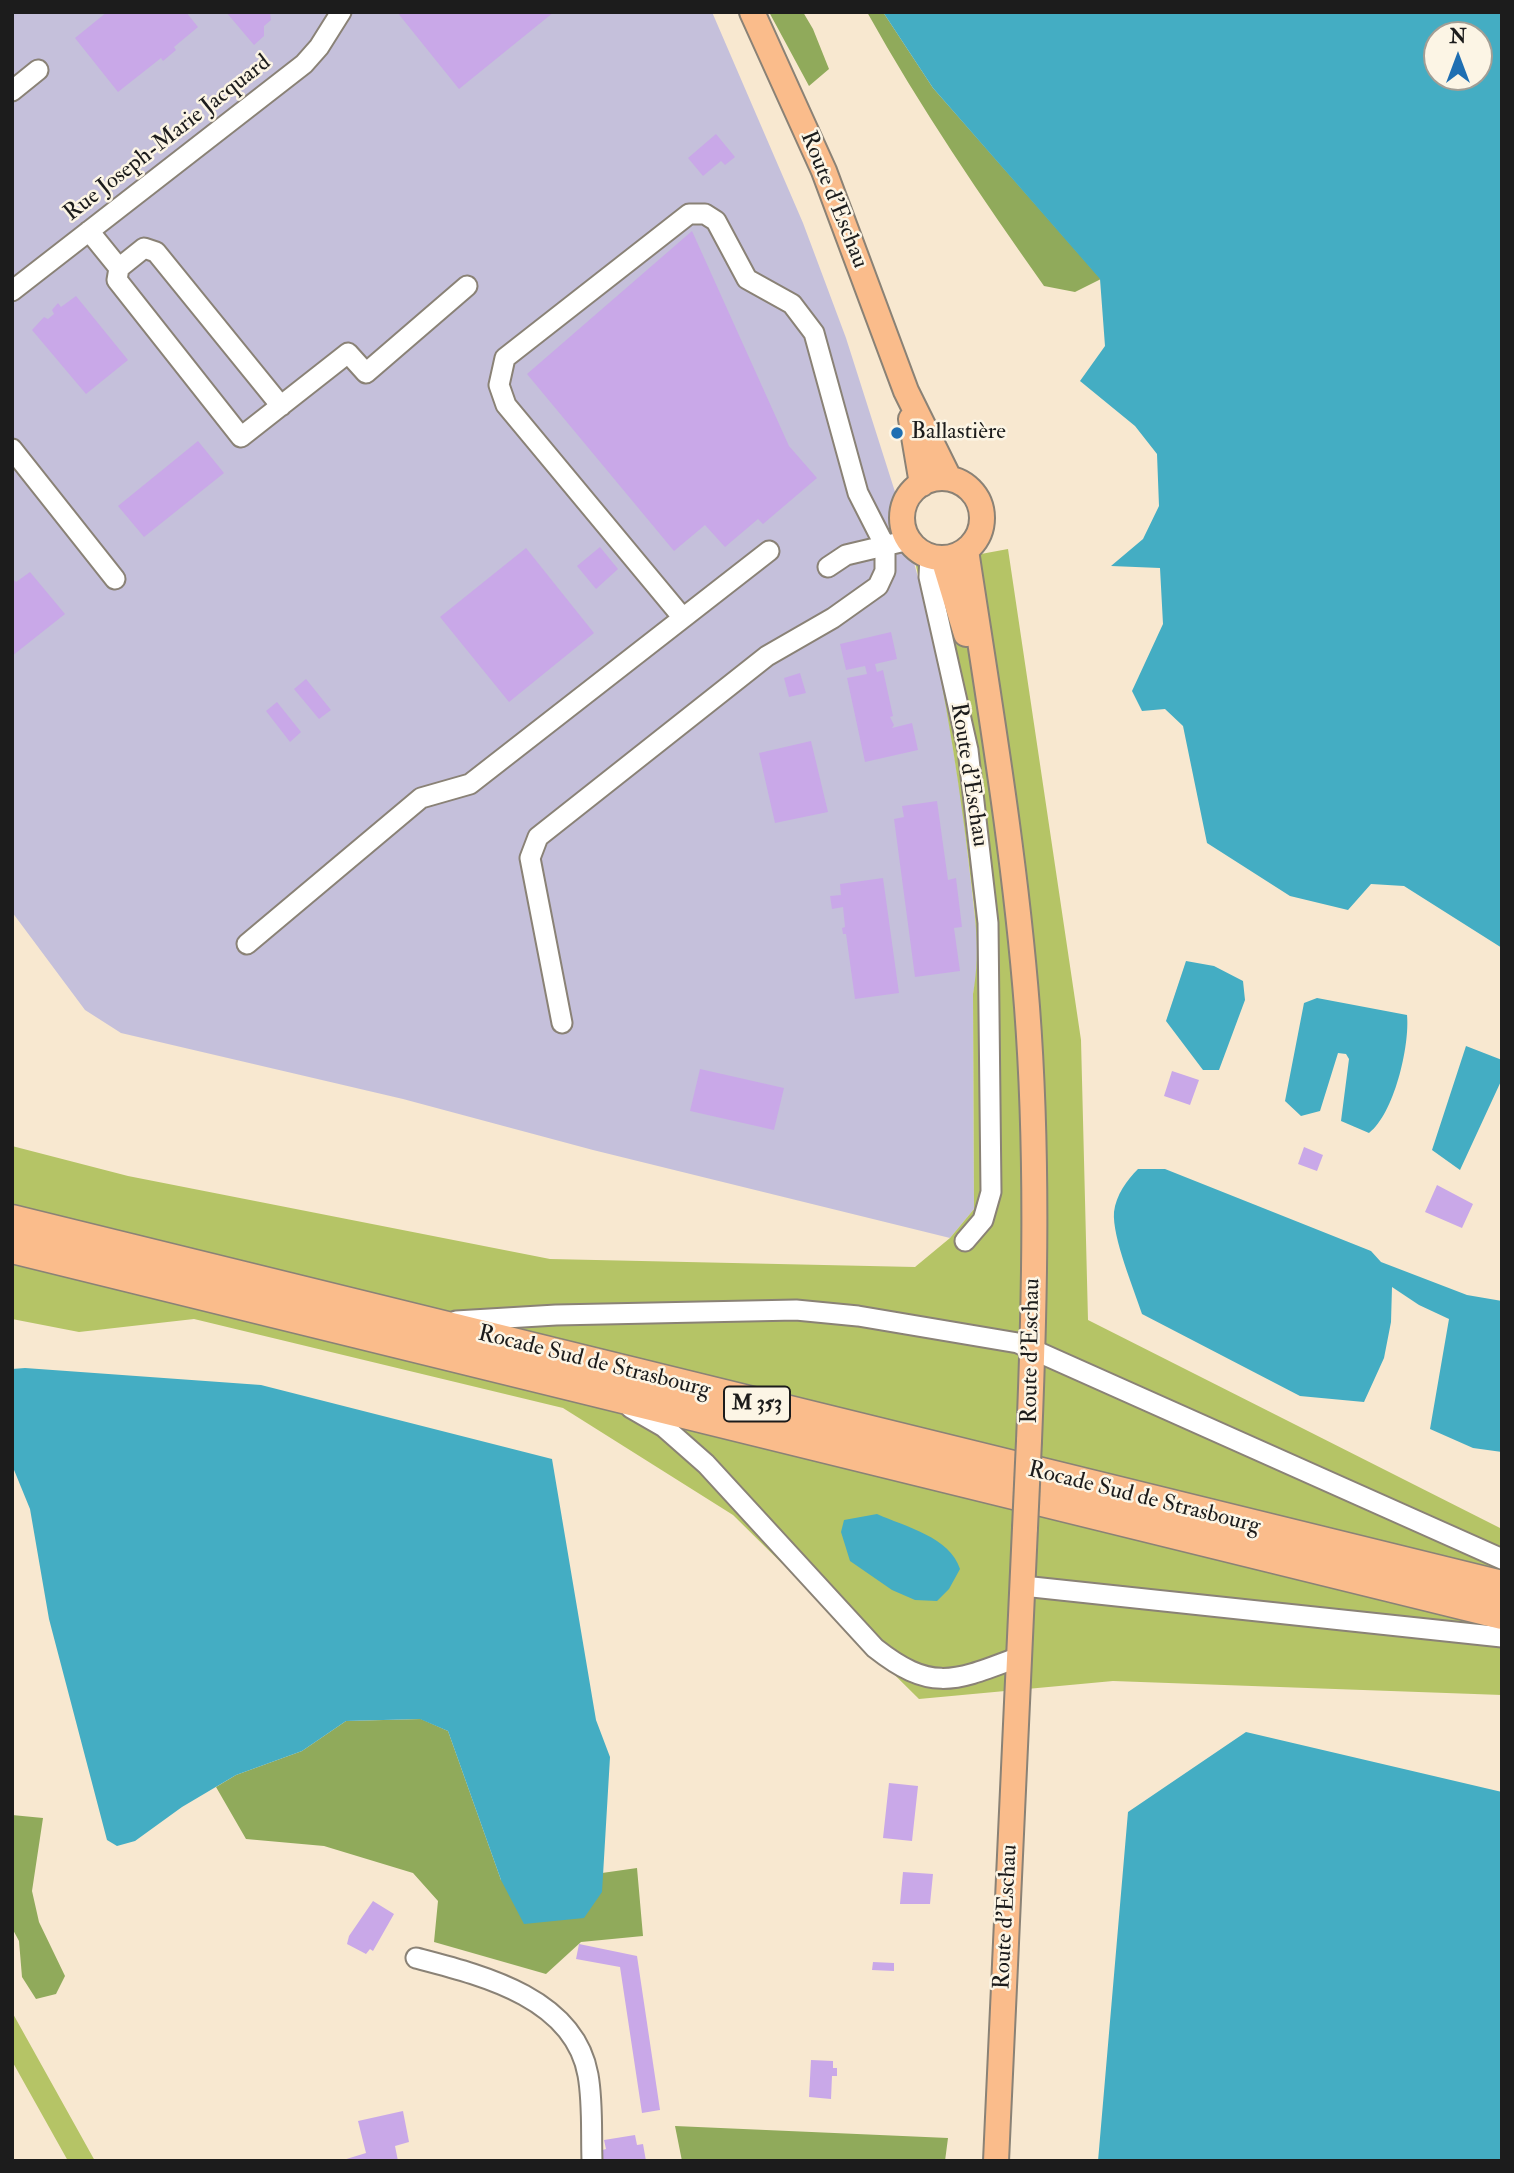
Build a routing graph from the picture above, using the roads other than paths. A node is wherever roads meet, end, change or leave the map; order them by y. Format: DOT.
graph roads {
  1 [pos="341,12"];
  2 [pos="752,12"];
  3 [pos="38,70"];
  4 [pos="12,91"];
  5 [pos="89,232"];
  6 [pos="119,268"];
  7 [pos="467,286"];
  8 [pos="12,291"];
  9 [pos="906,391"];
  10 [pos="281,406"];
  11 [pos="12,449"];
  12 [pos="949,478"];
  13 [pos="922,484"];
  14 [pos="909,540"];
  15 [pos="885,546"];
  16 [pos="769,551"];
  17 [pos="946,554"];
  18 [pos="828,567"];
  19 [pos="115,579"];
  20 [pos="683,618"];
  21 [pos="247,944"];
  22 [pos="562,1023"];
  23 [pos="12,1220"];
  24 [pos="965,1241"];
  25 [pos="12,1248"];
  26 [pos="427,1322"];
  27 [pos="1033,1350"];
  28 [pos="585,1389"];
  29 [pos="1502,1559"];
  30 [pos="1023,1586"];
  31 [pos="1502,1587"];
  32 [pos="1502,1614"];
  33 [pos="1502,1637"];
  34 [pos="1019,1657"];
  35 [pos="416,1958"];
  36 [pos="592,2161"];
  37 [pos="996,2161"];
  1 -- 5 [label="street, Rue Joseph-Marie Jacquard"];
  2 -- 9 [label="main road, Route d'Eschau"];
  3 -- 4 [label="street"];
  5 -- 6 [label="street"];
  5 -- 8 [label="street, Rue Joseph-Marie Jacquard"];
  6 -- 10 [label="street"];
  6 -- 10 [label="street"];
  7 -- 10 [label="street"];
  9 -- 12 [label="main road, Route d'Eschau"];
  9 -- 13 [label="main road, Route d'Eschau"];
  11 -- 19 [label="street"];
  12 -- 13 [label="main road"];
  12 -- 17 [label="main road"];
  13 -- 14 [label="main road"];
  14 -- 15 [label="street"];
  14 -- 17 [label="main road"];
  15 -- 18 [label="street"];
  15 -- 20 [label="street"];
  15 -- 22 [label="street"];
  16 -- 20 [label="street"];
  17 -- 24 [label="street, Route d'Eschau"];
  17 -- 27 [label="main road, Route d'Eschau"];
  20 -- 21 [label="street"];
  23 -- 26 [label="highway, Rocade Sud de Strasbourg / M 353"];
  25 -- 28 [label="highway, Rocade Sud de Strasbourg / M 353"];
  26 -- 27 [label="street"];
  26 -- 31 [label="highway, Rocade Sud de Strasbourg / M 353"];
  27 -- 29 [label="street"];
  27 -- 30 [label="main road, Route d'Eschau, bridge"];
  28 -- 32 [label="highway, Rocade Sud de Strasbourg / M 353"];
  28 -- 34 [label="street"];
  30 -- 33 [label="street"];
  30 -- 34 [label="main road, Route d'Eschau"];
  34 -- 37 [label="main road, Route d'Eschau"];
  35 -- 36 [label="street"];
}
